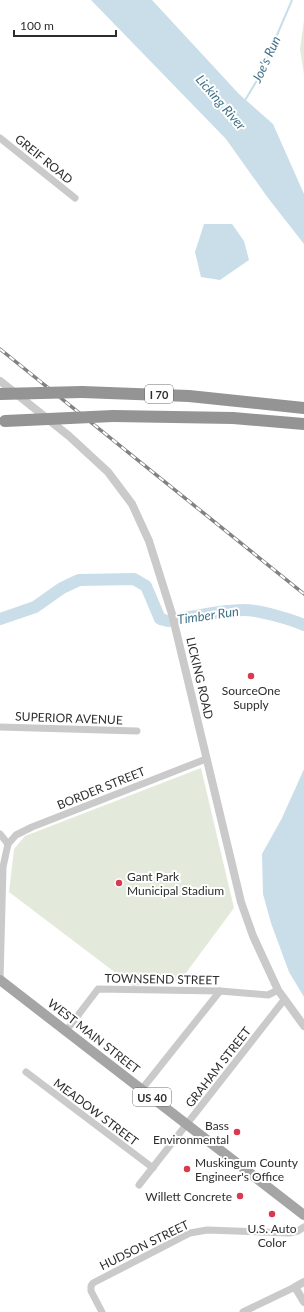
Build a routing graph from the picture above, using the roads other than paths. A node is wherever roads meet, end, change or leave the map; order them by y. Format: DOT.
graph roads {
  1 [pos="0,138"];
  2 [pos="74,198"];
  3 [pos="0,381"];
  4 [pos="0,394"];
  5 [pos="304,408"];
  6 [pos="3,422"];
  7 [pos="304,424"];
  8 [pos="0,727"];
  9 [pos="137,731"];
  10 [pos="206,760"];
  11 [pos="0,834"];
  12 [pos="8,844"];
  13 [pos="0,980"];
  14 [pos="278,990"];
  15 [pos="220,991"];
  16 [pos="284,1000"];
  17 [pos="304,1026"];
  18 [pos="66,1031"];
  19 [pos="26,1072"];
  20 [pos="142,1089"];
  21 [pos="187,1125"];
  22 [pos="153,1168"];
  23 [pos="139,1186"];
  24 [pos="304,1215"];
  25 [pos="304,1227"];
  26 [pos="304,1282"];
  27 [pos="295,1287"];
  28 [pos="304,1302"];
  29 [pos="102,1312"];
  30 [pos="243,1312"];
  1 -- 2 [label="street, GREIF ROAD"];
  3 -- 10 [label="street, LICKING ROAD"];
  4 -- 5 [label="highway, I 70, bridge"];
  6 -- 7 [label="highway, I 70, bridge"];
  8 -- 9 [label="street, SUPERIOR AVENUE"];
  10 -- 12 [label="street, BORDER STREET"];
  10 -- 14 [label="street, LICKING ROAD"];
  11 -- 12 [label="street"];
  12 -- 13 [label="street"];
  13 -- 18 [label="main road, WEST MAIN STREET / US 40"];
  14 -- 15 [label="street, TOWNSEND STREET"];
  14 -- 16 [label="street, LICKING ROAD"];
  15 -- 18 [label="street, TOWNSEND STREET"];
  15 -- 20 [label="street"];
  16 -- 17 [label="street, LICKING ROAD"];
  16 -- 21 [label="street, GRAHAM STREET"];
  18 -- 20 [label="main road, WEST MAIN STREET / US 40"];
  19 -- 22 [label="street, MEADOW STREET"];
  20 -- 21 [label="main road, WEST MAIN STREET / US 40"];
  21 -- 22 [label="street, GRAHAM STREET"];
  21 -- 24 [label="main road, WEST MAIN STREET / US 40"];
  22 -- 23 [label="street, GRAHAM STREET"];
  25 -- 29 [label="street, HUDSON STREET"];
  26 -- 27 [label="street"];
  27 -- 28 [label="street"];
  27 -- 30 [label="street"];
}
